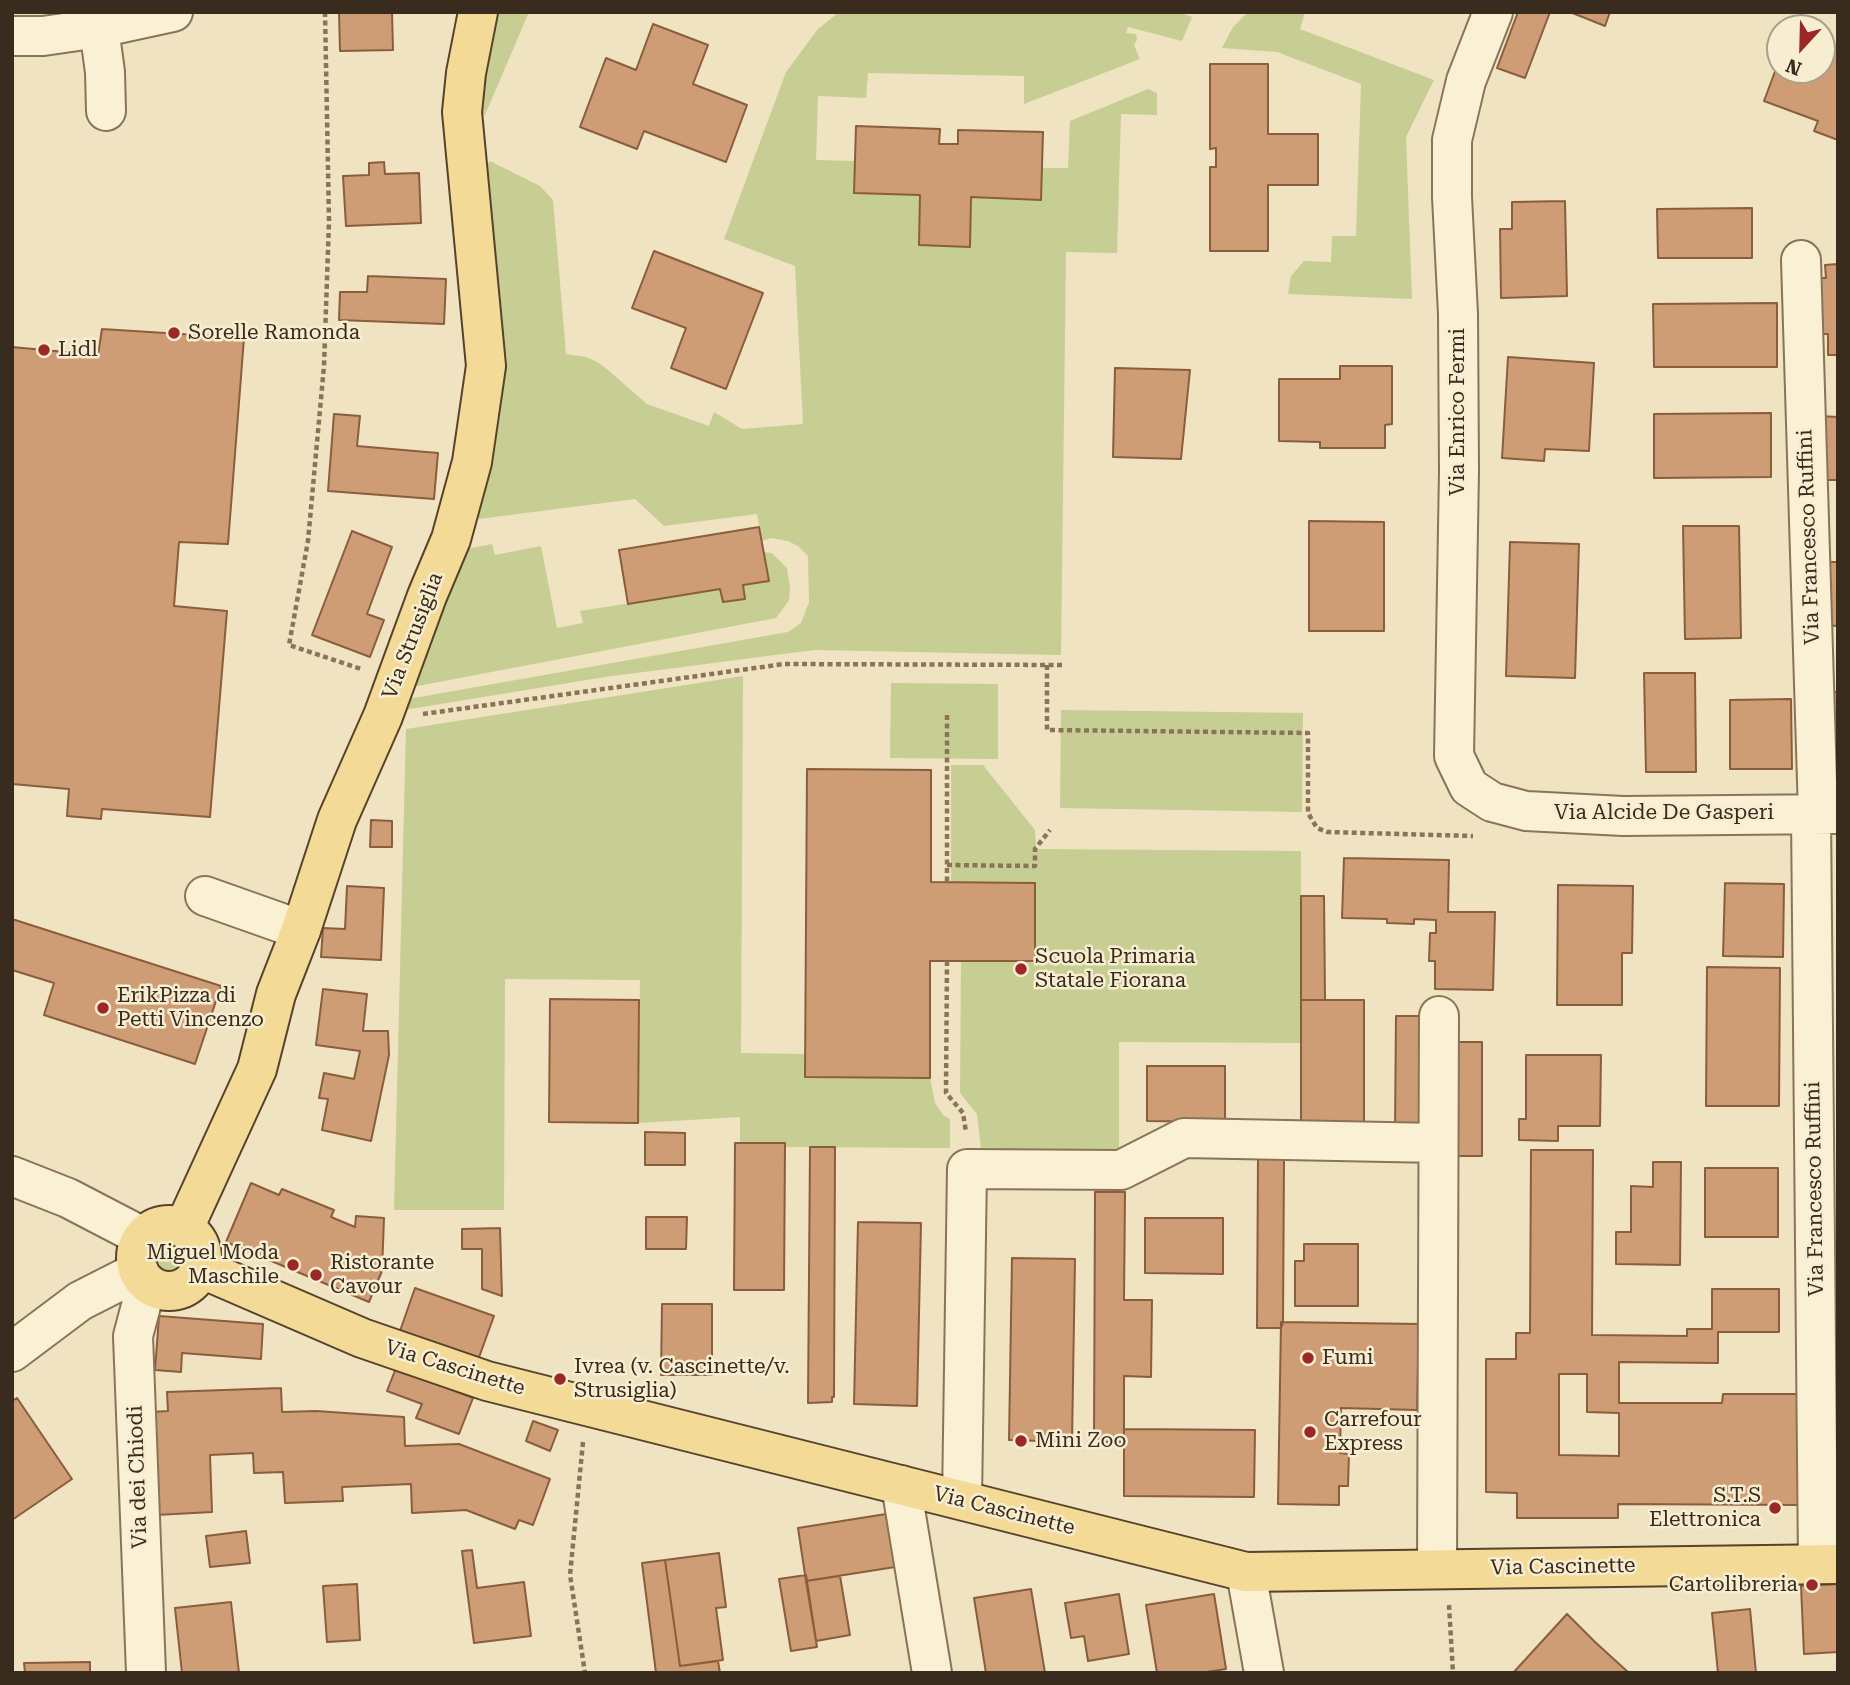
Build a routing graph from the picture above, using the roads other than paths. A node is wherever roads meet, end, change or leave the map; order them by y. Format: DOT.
graph roads {
  1 [pos="173,12"];
  2 [pos="478,12"];
  3 [pos="1493,12"];
  4 [pos="99,28"];
  5 [pos="12,36"];
  6 [pos="106,111"];
  7 [pos="1801,260"];
  8 [pos="1822,814"];
  9 [pos="1486,819"];
  10 [pos="205,897"];
  11 [pos="301,930"];
  12 [pos="1438,1016"];
  13 [pos="1438,1143"];
  14 [pos="12,1176"];
  15 [pos="184,1228"];
  16 [pos="143,1264"];
  17 [pos="200,1268"];
  18 [pos="12,1352"];
  19 [pos="901,1485"];
  20 [pos="962,1500"];
  21 [pos="1828,1564"];
  22 [pos="1442,1569"];
  23 [pos="1246,1572"];
  24 [pos="146,1673"];
  25 [pos="932,1673"];
  26 [pos="1264,1673"];
  1 -- 4 [label="street"];
  2 -- 11 [label="main road, Via Strusiglia"];
  3 -- 9 [label="street, Via Enrico Fermi"];
  4 -- 5 [label="street"];
  4 -- 6 [label="street"];
  7 -- 8 [label="street, Via Francesco Ruffini"];
  8 -- 9 [label="street, Via Alcide De Gasperi"];
  8 -- 21 [label="street, Via Francesco Ruffini"];
  10 -- 11 [label="street"];
  11 -- 15 [label="main road, Via Strusiglia"];
  12 -- 13 [label="street"];
  13 -- 20 [label="street"];
  13 -- 22 [label="street"];
  14 -- 16 [label="street"];
  15 -- 16 [label="main road"];
  15 -- 17 [label="main road"];
  16 -- 17 [label="main road"];
  16 -- 18 [label="street"];
  16 -- 24 [label="street, Via dei Chiodi"];
  17 -- 19 [label="main road, Via Cascinette"];
  19 -- 20 [label="main road, Via Cascinette"];
  19 -- 25 [label="street"];
  20 -- 23 [label="main road, Via Cascinette"];
  21 -- 22 [label="main road, Via Cascinette"];
  22 -- 23 [label="main road, Via Cascinette"];
  23 -- 26 [label="street"];
}
